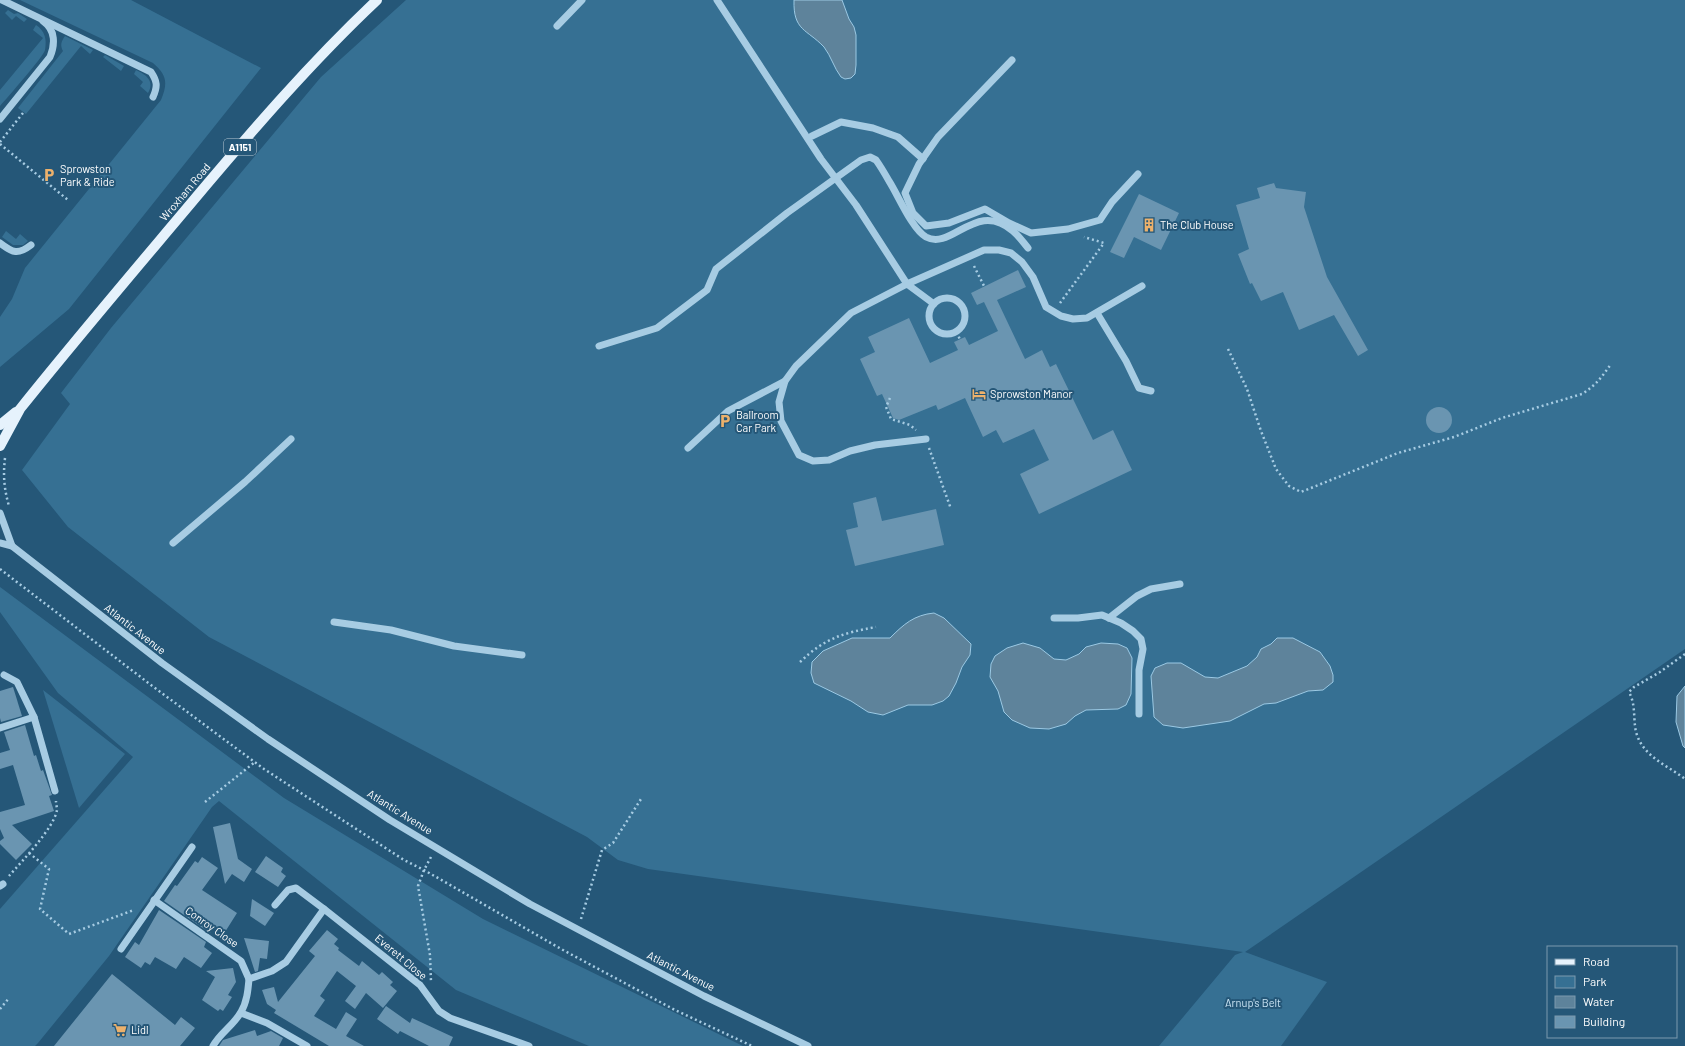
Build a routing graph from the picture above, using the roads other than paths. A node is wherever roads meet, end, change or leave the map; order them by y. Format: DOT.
graph roads {
  1 [pos="2,0"];
  2 [pos="377,0"];
  3 [pos="582,0"];
  4 [pos="717,0"];
  5 [pos="40,19"];
  6 [pos="557,26"];
  7 [pos="1012,60"];
  8 [pos="153,97"];
  9 [pos="0,119"];
  10 [pos="812,136"];
  11 [pos="923,159"];
  12 [pos="1138,174"];
  13 [pos="836,177"];
  14 [pos="0,243"];
  15 [pos="31,245"];
  16 [pos="1028,248"];
  17 [pos="907,284"];
  18 [pos="1142,286"];
  19 [pos="934,304"];
  20 [pos="1097,313"];
  21 [pos="599,346"];
  22 [pos="785,381"];
  23 [pos="1150,391"];
  24 [pos="20,409"];
  25 [pos="0,425"];
  26 [pos="291,439"];
  27 [pos="926,439"];
  28 [pos="688,448"];
  29 [pos="0,451"];
  30 [pos="0,513"];
  31 [pos="0,543"];
  32 [pos="173,543"];
  33 [pos="12,546"];
  34 [pos="1180,584"];
  35 [pos="1054,618"];
  36 [pos="1109,618"];
  37 [pos="334,622"];
  38 [pos="522,655"];
  39 [pos="4,675"];
  40 [pos="1139,714"];
  41 [pos="34,718"];
  42 [pos="0,728"];
  43 [pos="55,791"];
  44 [pos="192,847"];
  45 [pos="154,900"];
  46 [pos="275,905"];
  47 [pos="324,909"];
  48 [pos="121,949"];
  49 [pos="249,979"];
  50 [pos="241,1013"];
  51 [pos="213,1046"];
  52 [pos="308,1046"];
  53 [pos="529,1046"];
  54 [pos="808,1046"];
  1 -- 5 [label="street"];
  2 -- 24 [label="main road, Wroxham Road / A1151"];
  3 -- 6 [label="street"];
  4 -- 13 [label="street"];
  5 -- 8 [label="street"];
  5 -- 9 [label="street"];
  7 -- 11 [label="street"];
  10 -- 11 [label="street"];
  11 -- 12 [label="street"];
  13 -- 16 [label="street"];
  13 -- 17 [label="street"];
  13 -- 21 [label="street"];
  14 -- 15 [label="street"];
  17 -- 19 [label="street"];
  17 -- 20 [label="street"];
  17 -- 22 [label="street"];
  18 -- 20 [label="street"];
  19 -- 19 [label="street"];
  20 -- 23 [label="street"];
  22 -- 27 [label="street"];
  22 -- 28 [label="street"];
  24 -- 25 [label="main road, Wroxham Road / A1151"];
  24 -- 29 [label="main road, Wroxham Road / A1151"];
  26 -- 32 [label="street"];
  30 -- 33 [label="street"];
  31 -- 33 [label="street, Atlantic Avenue"];
  33 -- 54 [label="street, Atlantic Avenue"];
  34 -- 36 [label="street"];
  35 -- 36 [label="street"];
  36 -- 40 [label="street"];
  37 -- 38 [label="street"];
  39 -- 41 [label="street"];
  41 -- 42 [label="street"];
  41 -- 43 [label="street"];
  44 -- 45 [label="street"];
  45 -- 48 [label="street"];
  45 -- 49 [label="street, Conroy Close"];
  46 -- 47 [label="street, Everett Close"];
  47 -- 49 [label="street"];
  47 -- 53 [label="street, Everett Close"];
  49 -- 50 [label="street"];
  50 -- 51 [label="street"];
  50 -- 52 [label="street"];
}
